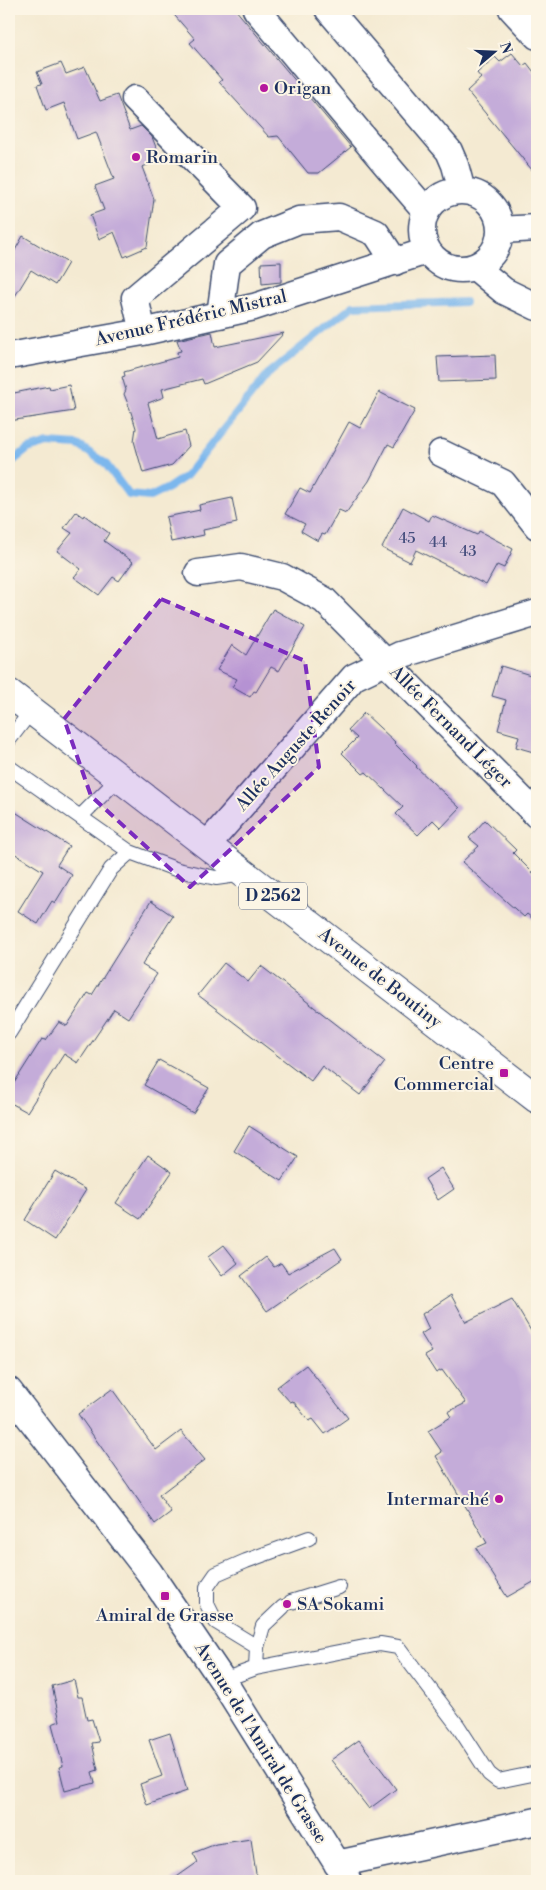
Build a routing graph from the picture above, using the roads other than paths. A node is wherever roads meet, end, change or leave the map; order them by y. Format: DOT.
graph roads {
  1 [pos="256,9"];
  2 [pos="328,9"];
  3 [pos="512,9"];
  4 [pos="537,36"];
  5 [pos="135,99"];
  6 [pos="462,191"];
  7 [pos="426,211"];
  8 [pos="537,228"];
  9 [pos="500,230"];
  10 [pos="428,251"];
  11 [pos="395,262"];
  12 [pos="475,267"];
  13 [pos="537,307"];
  14 [pos="220,315"];
  15 [pos="143,332"];
  16 [pos="9,356"];
  17 [pos="441,453"];
  18 [pos="537,526"];
  19 [pos="198,573"];
  20 [pos="537,613"];
  21 [pos="386,661"];
  22 [pos="9,693"];
  23 [pos="32,710"];
  24 [pos="9,740"];
  25 [pos="9,767"];
  26 [pos="120,777"];
  27 [pos="537,814"];
  28 [pos="81,816"];
  29 [pos="207,845"];
  30 [pos="130,852"];
  31 [pos="245,874"];
  32 [pos="9,1034"];
  33 [pos="537,1099"];
  34 [pos="9,1391"];
  35 [pos="309,1538"];
  36 [pos="339,1587"];
  37 [pos="257,1648"];
  38 [pos="256,1668"];
  39 [pos="223,1680"];
  40 [pos="537,1773"];
  41 [pos="537,1821"];
  42 [pos="342,1873"];
  1 -- 7 [label="street"];
  2 -- 6 [label="street"];
  3 -- 4 [label="street"];
  5 -- 15 [label="street"];
  6 -- 7 [label="street"];
  6 -- 9 [label="street"];
  7 -- 10 [label="street"];
  8 -- 9 [label="street"];
  9 -- 12 [label="street"];
  10 -- 11 [label="street, Avenue Frédéric Mistral"];
  10 -- 12 [label="street"];
  11 -- 14 [label="street, Avenue Frédéric Mistral"];
  11 -- 14 [label="street"];
  12 -- 13 [label="street"];
  14 -- 15 [label="street, Avenue Frédéric Mistral"];
  15 -- 16 [label="street, Avenue Frédéric Mistral"];
  17 -- 18 [label="street"];
  19 -- 21 [label="street, Allée Fernand Léger"];
  20 -- 21 [label="street, Allée Auguste Renoir"];
  21 -- 27 [label="street, Allée Fernand Léger"];
  21 -- 29 [label="street, Allée Auguste Renoir"];
  22 -- 23 [label="main road, Avenue de Boutiny / D 2562"];
  23 -- 24 [label="lane"];
  23 -- 26 [label="main road, Avenue de Boutiny / D 2562"];
  25 -- 28 [label="lane"];
  26 -- 28 [label="lane"];
  26 -- 29 [label="main road, Avenue de Boutiny / D 2562"];
  28 -- 30 [label="lane"];
  29 -- 31 [label="main road, Avenue de Boutiny / D 2562"];
  30 -- 31 [label="lane"];
  30 -- 32 [label="lane"];
  31 -- 33 [label="main road, Avenue de Boutiny / D 2562"];
  34 -- 39 [label="street, Avenue de l'Amiral de Grasse"];
  35 -- 37 [label="lane"];
  36 -- 37 [label="lane"];
  37 -- 38 [label="lane"];
  38 -- 39 [label="lane"];
  38 -- 40 [label="lane"];
  39 -- 42 [label="street, Avenue de l'Amiral de Grasse"];
  41 -- 42 [label="street"];
}
